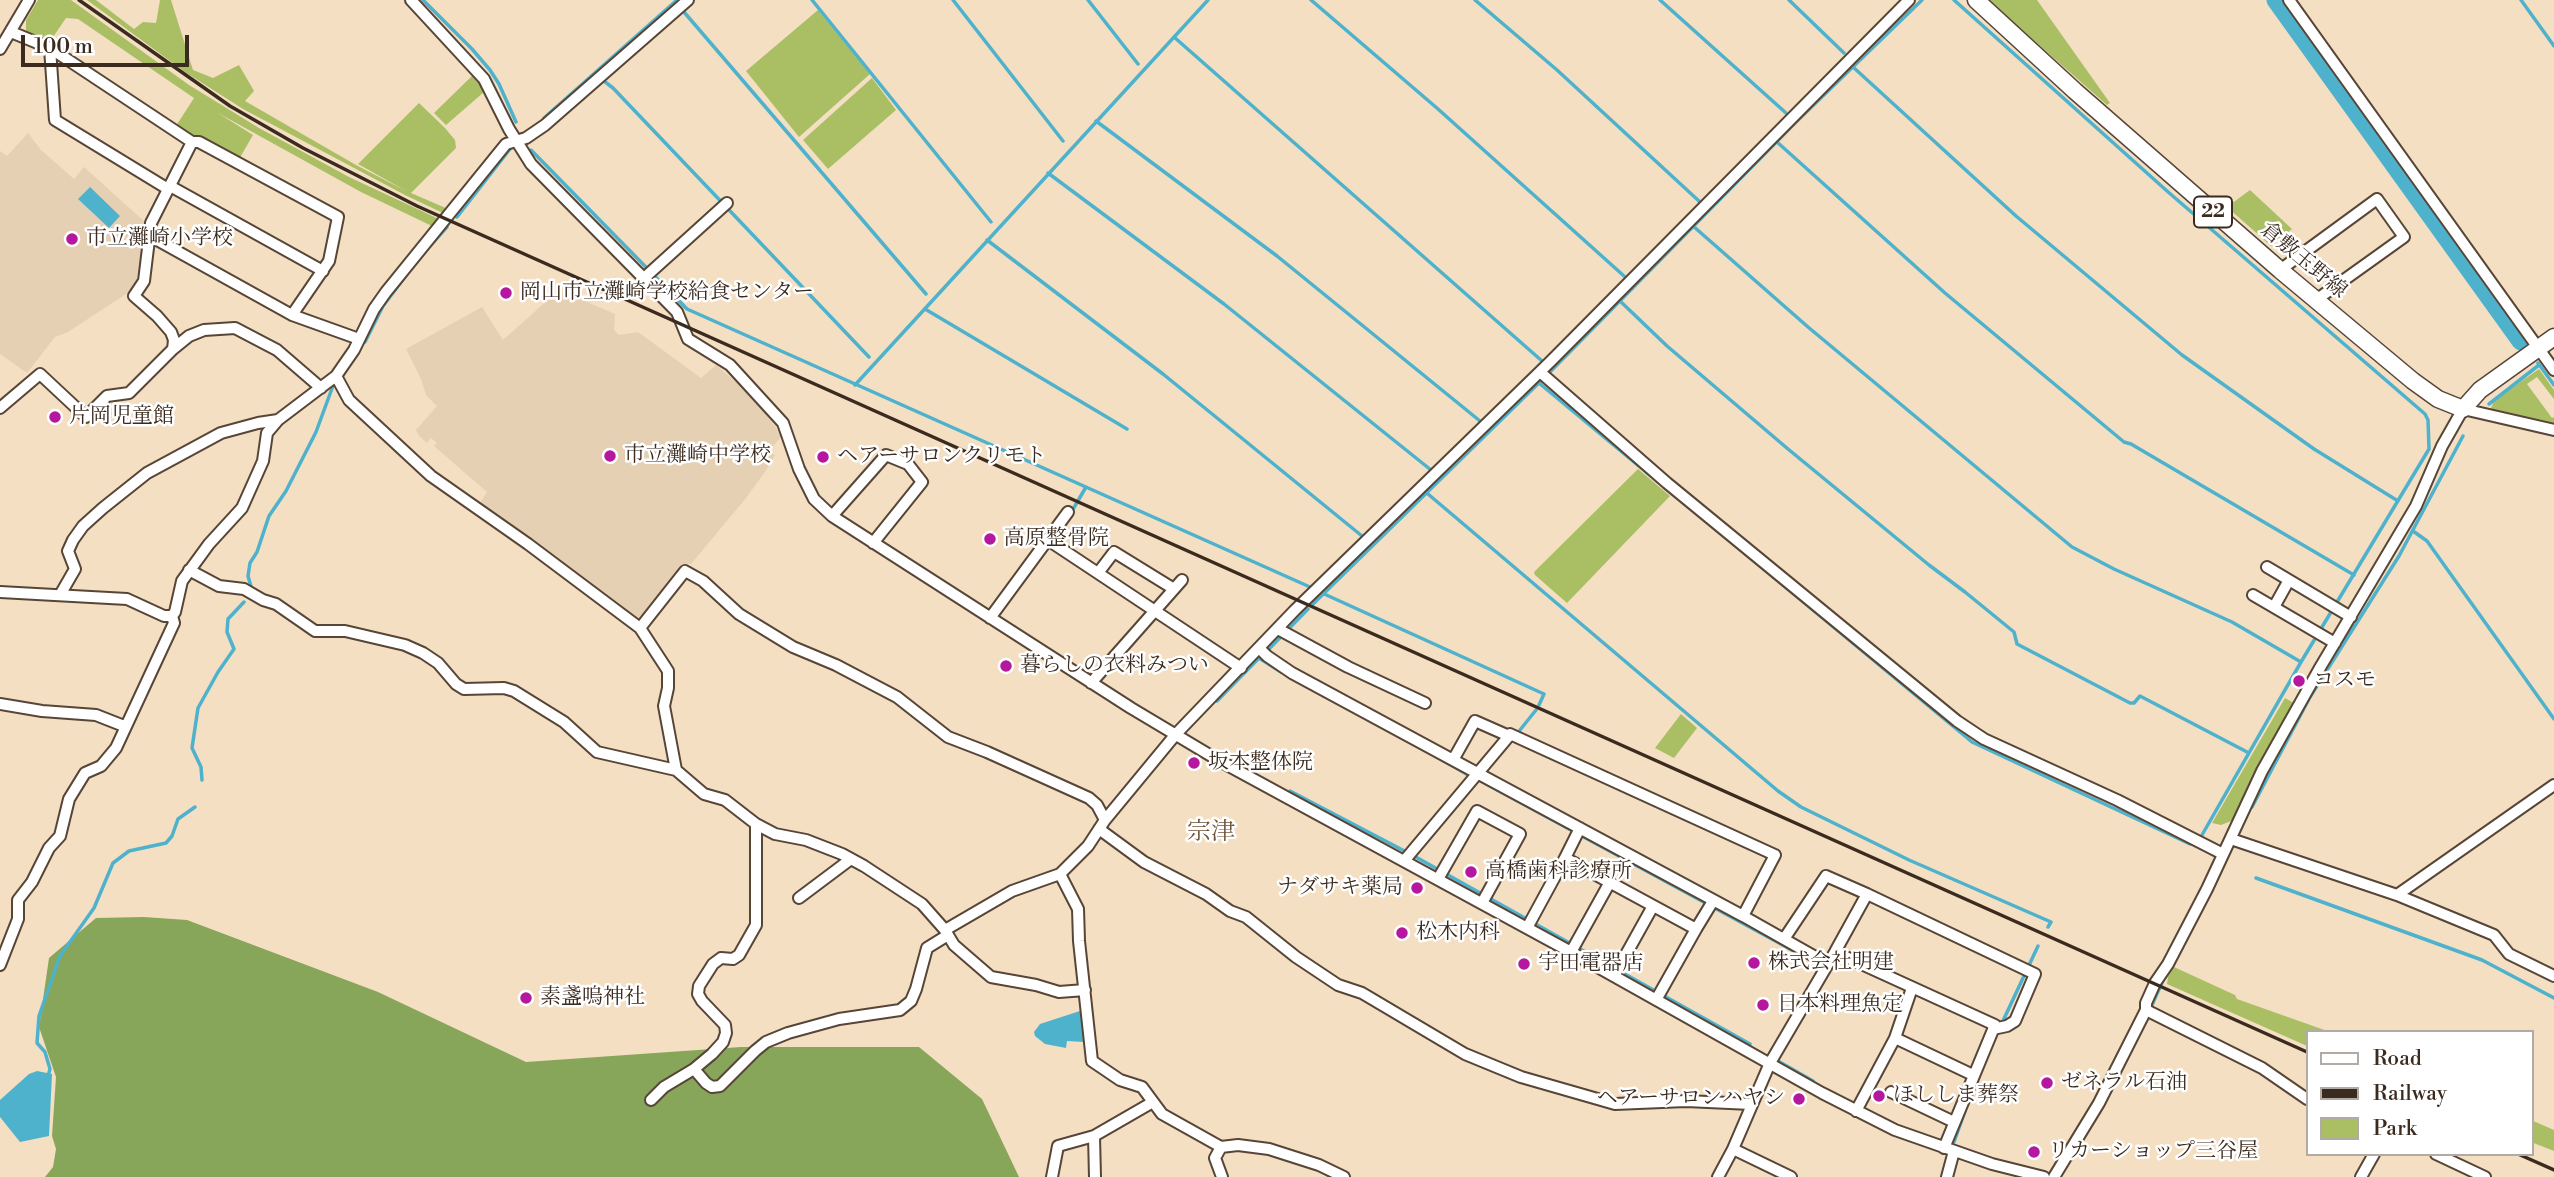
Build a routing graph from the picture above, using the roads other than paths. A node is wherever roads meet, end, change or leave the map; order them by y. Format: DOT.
graph roads {
  1 [pos="29,0"];
  2 [pos="411,0"];
  3 [pos="688,0"];
  4 [pos="1909,0"];
  5 [pos="1976,0"];
  6 [pos="2289,0"];
  7 [pos="10,32"];
  8 [pos="50,48"];
  9 [pos="0,49"];
  10 [pos="516,141"];
  11 [pos="192,142"];
  12 [pos="169,187"];
  13 [pos="725,204"];
  14 [pos="148,235"];
  15 [pos="2280,270"];
  16 [pos="323,271"];
  17 [pos="648,275"];
  18 [pos="2316,300"];
  19 [pos="292,315"];
  20 [pos="2554,337"];
  21 [pos="359,339"];
  22 [pos="173,349"];
  23 [pos="2546,360"];
  24 [pos="1543,375"];
  25 [pos="336,376"];
  26 [pos="321,388"];
  27 [pos="0,408"];
  28 [pos="2463,409"];
  29 [pos="278,420"];
  30 [pos="2554,430"];
  31 [pos="1068,512"];
  32 [pos="832,516"];
  33 [pos="1048,540"];
  34 [pos="873,543"];
  35 [pos="2267,567"];
  36 [pos="189,570"];
  37 [pos="1098,573"];
  38 [pos="1182,580"];
  39 [pos="2289,580"];
  40 [pos="1174,589"];
  41 [pos="0,592"];
  42 [pos="60,595"];
  43 [pos="2253,595"];
  44 [pos="2274,607"];
  45 [pos="1154,611"];
  46 [pos="172,616"];
  47 [pos="2351,617"];
  48 [pos="990,618"];
  49 [pos="640,628"];
  50 [pos="1283,632"];
  51 [pos="2335,643"];
  52 [pos="1263,652"];
  53 [pos="1241,668"];
  54 [pos="1091,683"];
  55 [pos="1426,703"];
  56 [pos="0,704"];
  57 [pos="124,726"];
  58 [pos="1176,734"];
  59 [pos="1513,734"];
  60 [pos="1453,760"];
  61 [pos="676,770"];
  62 [pos="1481,774"];
  63 [pos="2554,785"];
  64 [pos="756,824"];
  65 [pos="1102,824"];
  66 [pos="1578,832"];
  67 [pos="2231,839"];
  68 [pos="2224,854"];
  69 [pos="1408,856"];
  70 [pos="1565,858"];
  71 [pos="851,859"];
  72 [pos="1060,874"];
  73 [pos="1441,874"];
  74 [pos="1610,882"];
  75 [pos="1867,894"];
  76 [pos="2397,895"];
  77 [pos="799,898"];
  78 [pos="1485,898"];
  79 [pos="1711,904"];
  80 [pos="1653,906"];
  81 [pos="1743,916"];
  82 [pos="1529,923"];
  83 [pos="1696,929"];
  84 [pos="947,932"];
  85 [pos="1784,939"];
  86 [pos="1574,947"];
  87 [pos="1835,952"];
  88 [pos="1828,964"];
  89 [pos="0,965"];
  90 [pos="1617,971"];
  91 [pos="2554,976"];
  92 [pos="1912,988"];
  93 [pos="1085,990"];
  94 [pos="1659,995"];
  95 [pos="2146,1010"];
  96 [pos="1998,1028"];
  97 [pos="1895,1038"];
  98 [pos="1770,1063"];
  99 [pos="694,1069"];
  100 [pos="1973,1075"];
  101 [pos="1891,1092"];
  102 [pos="2306,1098"];
  103 [pos="651,1100"];
  104 [pos="1153,1102"];
  105 [pos="1751,1104"];
  106 [pos="1856,1111"];
  107 [pos="1954,1122"];
  108 [pos="1094,1136"];
  109 [pos="1221,1147"];
  110 [pos="1733,1149"];
  111 [pos="1949,1150"];
  112 [pos="2373,1156"];
  113 [pos="2440,1156"];
  114 [pos="1052,1177"];
  115 [pos="1096,1177"];
  116 [pos="1222,1177"];
  117 [pos="1344,1177"];
  118 [pos="1718,1177"];
  119 [pos="1791,1177"];
  120 [pos="1947,1177"];
  121 [pos="2044,1177"];
  122 [pos="2054,1177"];
  123 [pos="2361,1177"];
  124 [pos="2485,1177"];
  1 -- 7 [label="street"];
  2 -- 10 [label="street"];
  3 -- 10 [label="street"];
  4 -- 24 [label="street"];
  5 -- 15 [label="main road, 倉敷玉野線 / 22"];
  6 -- 23 [label="street"];
  7 -- 8 [label="street"];
  7 -- 9 [label="street"];
  8 -- 11 [label="street"];
  8 -- 12 [label="street"];
  10 -- 17 [label="street"];
  10 -- 21 [label="street"];
  11 -- 12 [label="street"];
  11 -- 16 [label="street"];
  12 -- 14 [label="street"];
  12 -- 16 [label="street"];
  13 -- 17 [label="street"];
  14 -- 19 [label="street"];
  14 -- 22 [label="street"];
  15 -- 18 [label="main road, 倉敷玉野線 / 22"];
  15 -- 18 [label="street"];
  16 -- 19 [label="street"];
  17 -- 32 [label="street"];
  18 -- 28 [label="main road, 倉敷玉野線 / 22"];
  19 -- 21 [label="street"];
  20 -- 23 [label="main road"];
  21 -- 25 [label="street"];
  22 -- 26 [label="street"];
  22 -- 27 [label="street"];
  23 -- 28 [label="main road"];
  24 -- 50 [label="street"];
  24 -- 68 [label="street"];
  25 -- 26 [label="street"];
  25 -- 49 [label="street"];
  26 -- 29 [label="street"];
  28 -- 30 [label="street"];
  28 -- 47 [label="street"];
  29 -- 36 [label="street"];
  29 -- 42 [label="street"];
  31 -- 33 [label="street"];
  32 -- 34 [label="street"];
  32 -- 34 [label="street"];
  33 -- 37 [label="street"];
  33 -- 48 [label="street"];
  34 -- 48 [label="street"];
  35 -- 39 [label="street"];
  36 -- 46 [label="street"];
  36 -- 61 [label="street"];
  37 -- 40 [label="street"];
  37 -- 45 [label="street"];
  38 -- 40 [label="street"];
  39 -- 44 [label="street"];
  39 -- 47 [label="street"];
  40 -- 45 [label="street"];
  41 -- 42 [label="street"];
  42 -- 46 [label="street"];
  43 -- 44 [label="street"];
  44 -- 51 [label="street"];
  45 -- 53 [label="street"];
  45 -- 54 [label="street"];
  46 -- 57 [label="street"];
  47 -- 51 [label="street"];
  48 -- 54 [label="street"];
  49 -- 61 [label="street"];
  49 -- 65 [label="street"];
  50 -- 52 [label="street"];
  50 -- 55 [label="street"];
  51 -- 67 [label="street"];
  52 -- 53 [label="street"];
  52 -- 60 [label="street"];
  53 -- 58 [label="street"];
  54 -- 58 [label="street"];
  56 -- 57 [label="street"];
  57 -- 89 [label="street"];
  58 -- 65 [label="street"];
  58 -- 69 [label="street"];
  59 -- 60 [label="street"];
  59 -- 62 [label="street"];
  59 -- 81 [label="street"];
  60 -- 62 [label="street"];
  61 -- 64 [label="street"];
  62 -- 66 [label="street"];
  62 -- 69 [label="street"];
  63 -- 76 [label="street"];
  64 -- 71 [label="street"];
  64 -- 99 [label="street"];
  65 -- 72 [label="street"];
  65 -- 105 [label="street"];
  66 -- 70 [label="street"];
  66 -- 79 [label="street"];
  67 -- 68 [label="street"];
  67 -- 76 [label="street"];
  68 -- 95 [label="street"];
  69 -- 73 [label="street"];
  70 -- 74 [label="street"];
  70 -- 82 [label="street"];
  71 -- 77 [label="street"];
  71 -- 84 [label="street"];
  72 -- 84 [label="street"];
  72 -- 93 [label="street"];
  73 -- 78 [label="street"];
  73 -- 78 [label="street"];
  74 -- 80 [label="street"];
  74 -- 86 [label="street"];
  75 -- 85 [label="street"];
  75 -- 87 [label="street"];
  75 -- 96 [label="street"];
  76 -- 91 [label="street"];
  78 -- 82 [label="street"];
  79 -- 81 [label="street"];
  79 -- 83 [label="street"];
  80 -- 83 [label="street"];
  80 -- 90 [label="street"];
  81 -- 85 [label="street"];
  82 -- 86 [label="street"];
  83 -- 94 [label="street"];
  84 -- 93 [label="street"];
  84 -- 99 [label="street"];
  85 -- 88 [label="street"];
  86 -- 90 [label="street"];
  87 -- 88 [label="street"];
  87 -- 92 [label="street"];
  88 -- 98 [label="street"];
  90 -- 94 [label="street"];
  92 -- 96 [label="street"];
  92 -- 97 [label="street"];
  93 -- 104 [label="street"];
  94 -- 98 [label="street"];
  95 -- 102 [label="street"];
  95 -- 122 [label="street"];
  96 -- 100 [label="street"];
  97 -- 100 [label="street"];
  97 -- 106 [label="street"];
  98 -- 105 [label="street"];
  98 -- 106 [label="street"];
  99 -- 103 [label="street"];
  100 -- 107 [label="street"];
  101 -- 107 [label="street"];
  104 -- 108 [label="street"];
  104 -- 109 [label="street"];
  105 -- 110 [label="street"];
  106 -- 111 [label="street"];
  107 -- 111 [label="street"];
  108 -- 114 [label="street"];
  108 -- 115 [label="street"];
  109 -- 116 [label="street"];
  109 -- 117 [label="street"];
  110 -- 118 [label="street"];
  110 -- 119 [label="street"];
  111 -- 120 [label="street"];
  111 -- 121 [label="street"];
  112 -- 123 [label="street"];
  113 -- 124 [label="street"];
}
